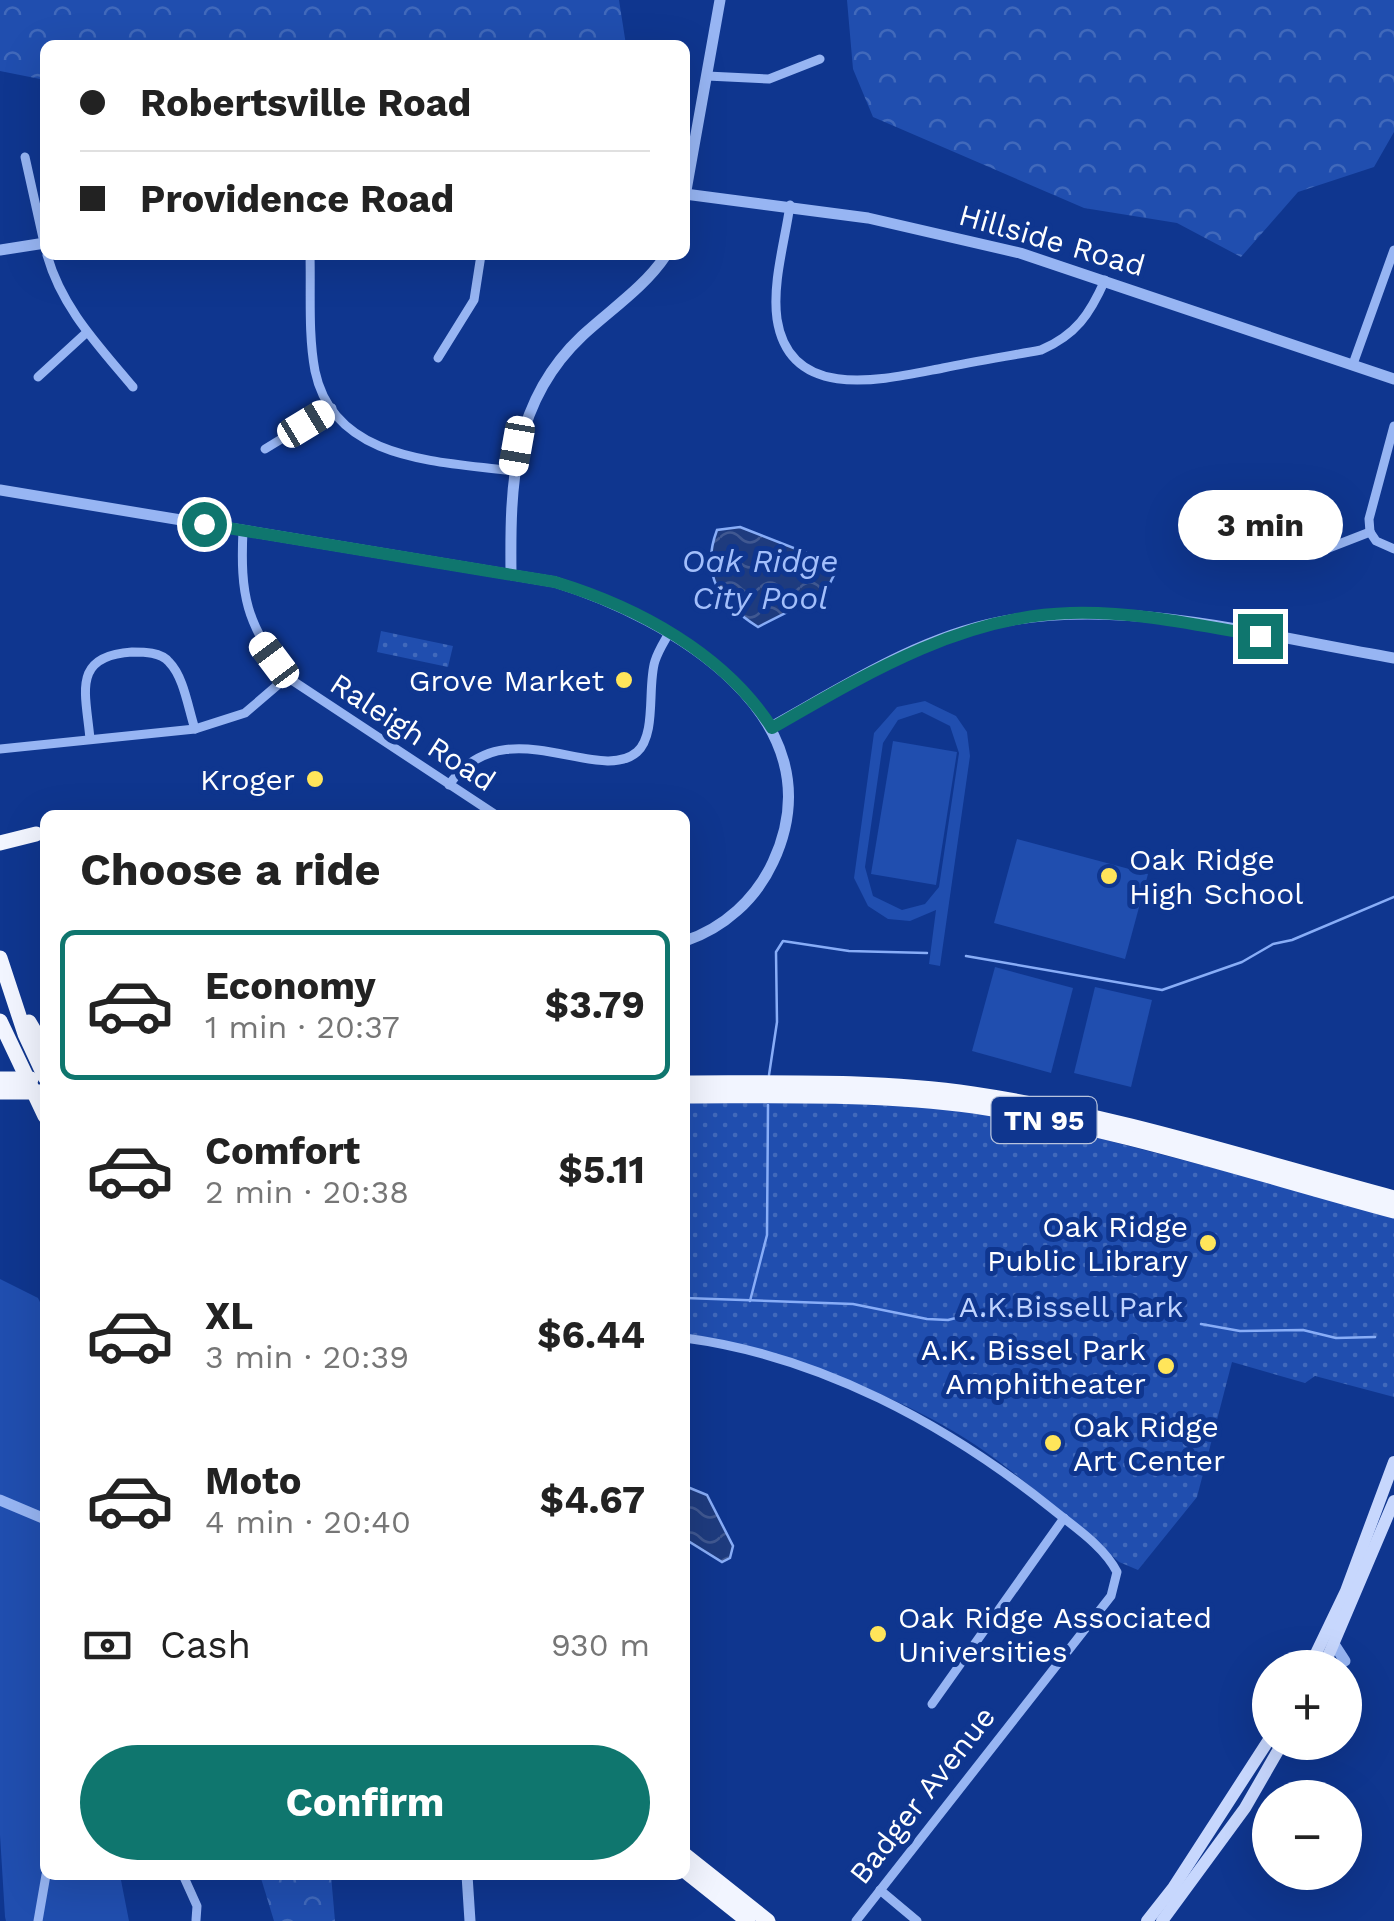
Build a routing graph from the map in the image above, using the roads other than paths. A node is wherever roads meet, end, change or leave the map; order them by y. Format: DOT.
graph roads {
  1 [pos="720,0"];
  2 [pos="820,60"];
  3 [pos="707,76"];
  4 [pos="26,157"];
  5 [pos="690,168"];
  6 [pos="690,195"];
  7 [pos="790,205"];
  8 [pos="40,222"];
  9 [pos="40,246"];
  10 [pos="0,250"];
  11 [pos="1394,250"];
  12 [pos="48,260"];
  13 [pos="310,260"];
  14 [pos="480,260"];
  15 [pos="661,260"];
  16 [pos="1106,280"];
  17 [pos="86,332"];
  18 [pos="438,358"];
  19 [pos="1353,364"];
  20 [pos="38,377"];
  21 [pos="1394,379"];
  22 [pos="133,386"];
  23 [pos="332,408"];
  24 [pos="1394,426"];
  25 [pos="265,449"];
  26 [pos="512,471"];
  27 [pos="0,490"];
  28 [pos="243,530"];
  29 [pos="1370,532"];
  30 [pos="1394,550"];
  31 [pos="1321,551"];
  32 [pos="510,574"];
  33 [pos="669,633"];
  34 [pos="1394,658"];
  35 [pos="286,677"];
  36 [pos="195,728"];
  37 [pos="772,728"];
  38 [pos="90,739"];
  39 [pos="0,750"];
  40 [pos="449,785"];
  41 [pos="488,810"];
  42 [pos="0,834"];
  43 [pos="0,842"];
  44 [pos="690,938"];
  45 [pos="2,963"];
  46 [pos="0,1021"];
  47 [pos="40,1038"];
  48 [pos="40,1065"];
  49 [pos="0,1079"];
  50 [pos="690,1083"];
  51 [pos="0,1092"];
  52 [pos="690,1096"];
  53 [pos="38,1098"];
  54 [pos="0,1102"];
  55 [pos="1394,1194"];
  56 [pos="1394,1211"];
  57 [pos="690,1339"];
  58 [pos="1394,1462"];
  59 [pos="0,1500"];
  60 [pos="1394,1501"];
  61 [pos="40,1517"];
  62 [pos="1064,1518"];
  63 [pos="1374,1536"];
  64 [pos="1319,1650"];
  65 [pos="1331,1650"];
  66 [pos="932,1704"];
  67 [pos="1256,1760"];
  68 [pos="1273,1760"];
  69 [pos="690,1860"];
  70 [pos="690,1875"];
  71 [pos="45,1880"];
  72 [pos="185,1880"];
  73 [pos="466,1880"];
  74 [pos="880,1890"];
  75 [pos="196,1920"];
  76 [pos="38,1921"];
  77 [pos="470,1921"];
  78 [pos="748,1921"];
  79 [pos="768,1921"];
  80 [pos="856,1921"];
  81 [pos="917,1921"];
  82 [pos="1146,1921"];
  83 [pos="1162,1921"];
  1 -- 3 [label="street"];
  2 -- 3 [label="street"];
  3 -- 5 [label="street"];
  4 -- 8 [label="street"];
  6 -- 7 [label="street, Hillside Road"];
  7 -- 16 [label="street, Hillside Road"];
  7 -- 16 [label="street"];
  9 -- 10 [label="street"];
  11 -- 19 [label="street"];
  12 -- 17 [label="street"];
  13 -- 23 [label="street"];
  14 -- 18 [label="street"];
  15 -- 26 [label="street"];
  16 -- 19 [label="street, Hillside Road"];
  17 -- 20 [label="street"];
  17 -- 22 [label="street"];
  19 -- 21 [label="street, Hillside Road"];
  23 -- 25 [label="street"];
  23 -- 26 [label="street"];
  24 -- 29 [label="street"];
  26 -- 32 [label="street"];
  27 -- 28 [label="street"];
  28 -- 32 [label="street"];
  28 -- 35 [label="street, Raleigh Road"];
  29 -- 30 [label="street"];
  29 -- 31 [label="street"];
  32 -- 33 [label="street"];
  33 -- 37 [label="street"];
  33 -- 40 [label="street"];
  34 -- 37 [label="street"];
  35 -- 36 [label="street"];
  35 -- 40 [label="street, Raleigh Road"];
  36 -- 38 [label="street"];
  36 -- 38 [label="street"];
  37 -- 44 [label="street"];
  38 -- 39 [label="street"];
  40 -- 41 [label="street, Raleigh Road"];
  42 -- 43 [label="highway"];
  45 -- 47 [label="highway"];
  45 -- 48 [label="highway"];
  46 -- 53 [label="highway"];
  49 -- 53 [label="highway"];
  50 -- 55 [label="highway, TN 95"];
  51 -- 53 [label="highway"];
  52 -- 56 [label="highway, TN 95"];
  53 -- 54 [label="highway"];
  57 -- 62 [label="street, Badger Avenue"];
  58 -- 63 [label="main road"];
  59 -- 61 [label="street"];
  60 -- 63 [label="main road"];
  62 -- 66 [label="street"];
  62 -- 74 [label="street, Badger Avenue"];
  63 -- 64 [label="main road"];
  63 -- 65 [label="main road"];
  67 -- 82 [label="main road"];
  68 -- 83 [label="main road"];
  69 -- 79 [label="highway"];
  70 -- 78 [label="highway"];
  71 -- 76 [label="street"];
  72 -- 75 [label="street"];
  73 -- 77 [label="street"];
  74 -- 80 [label="street, Badger Avenue"];
  74 -- 81 [label="street"];
}
